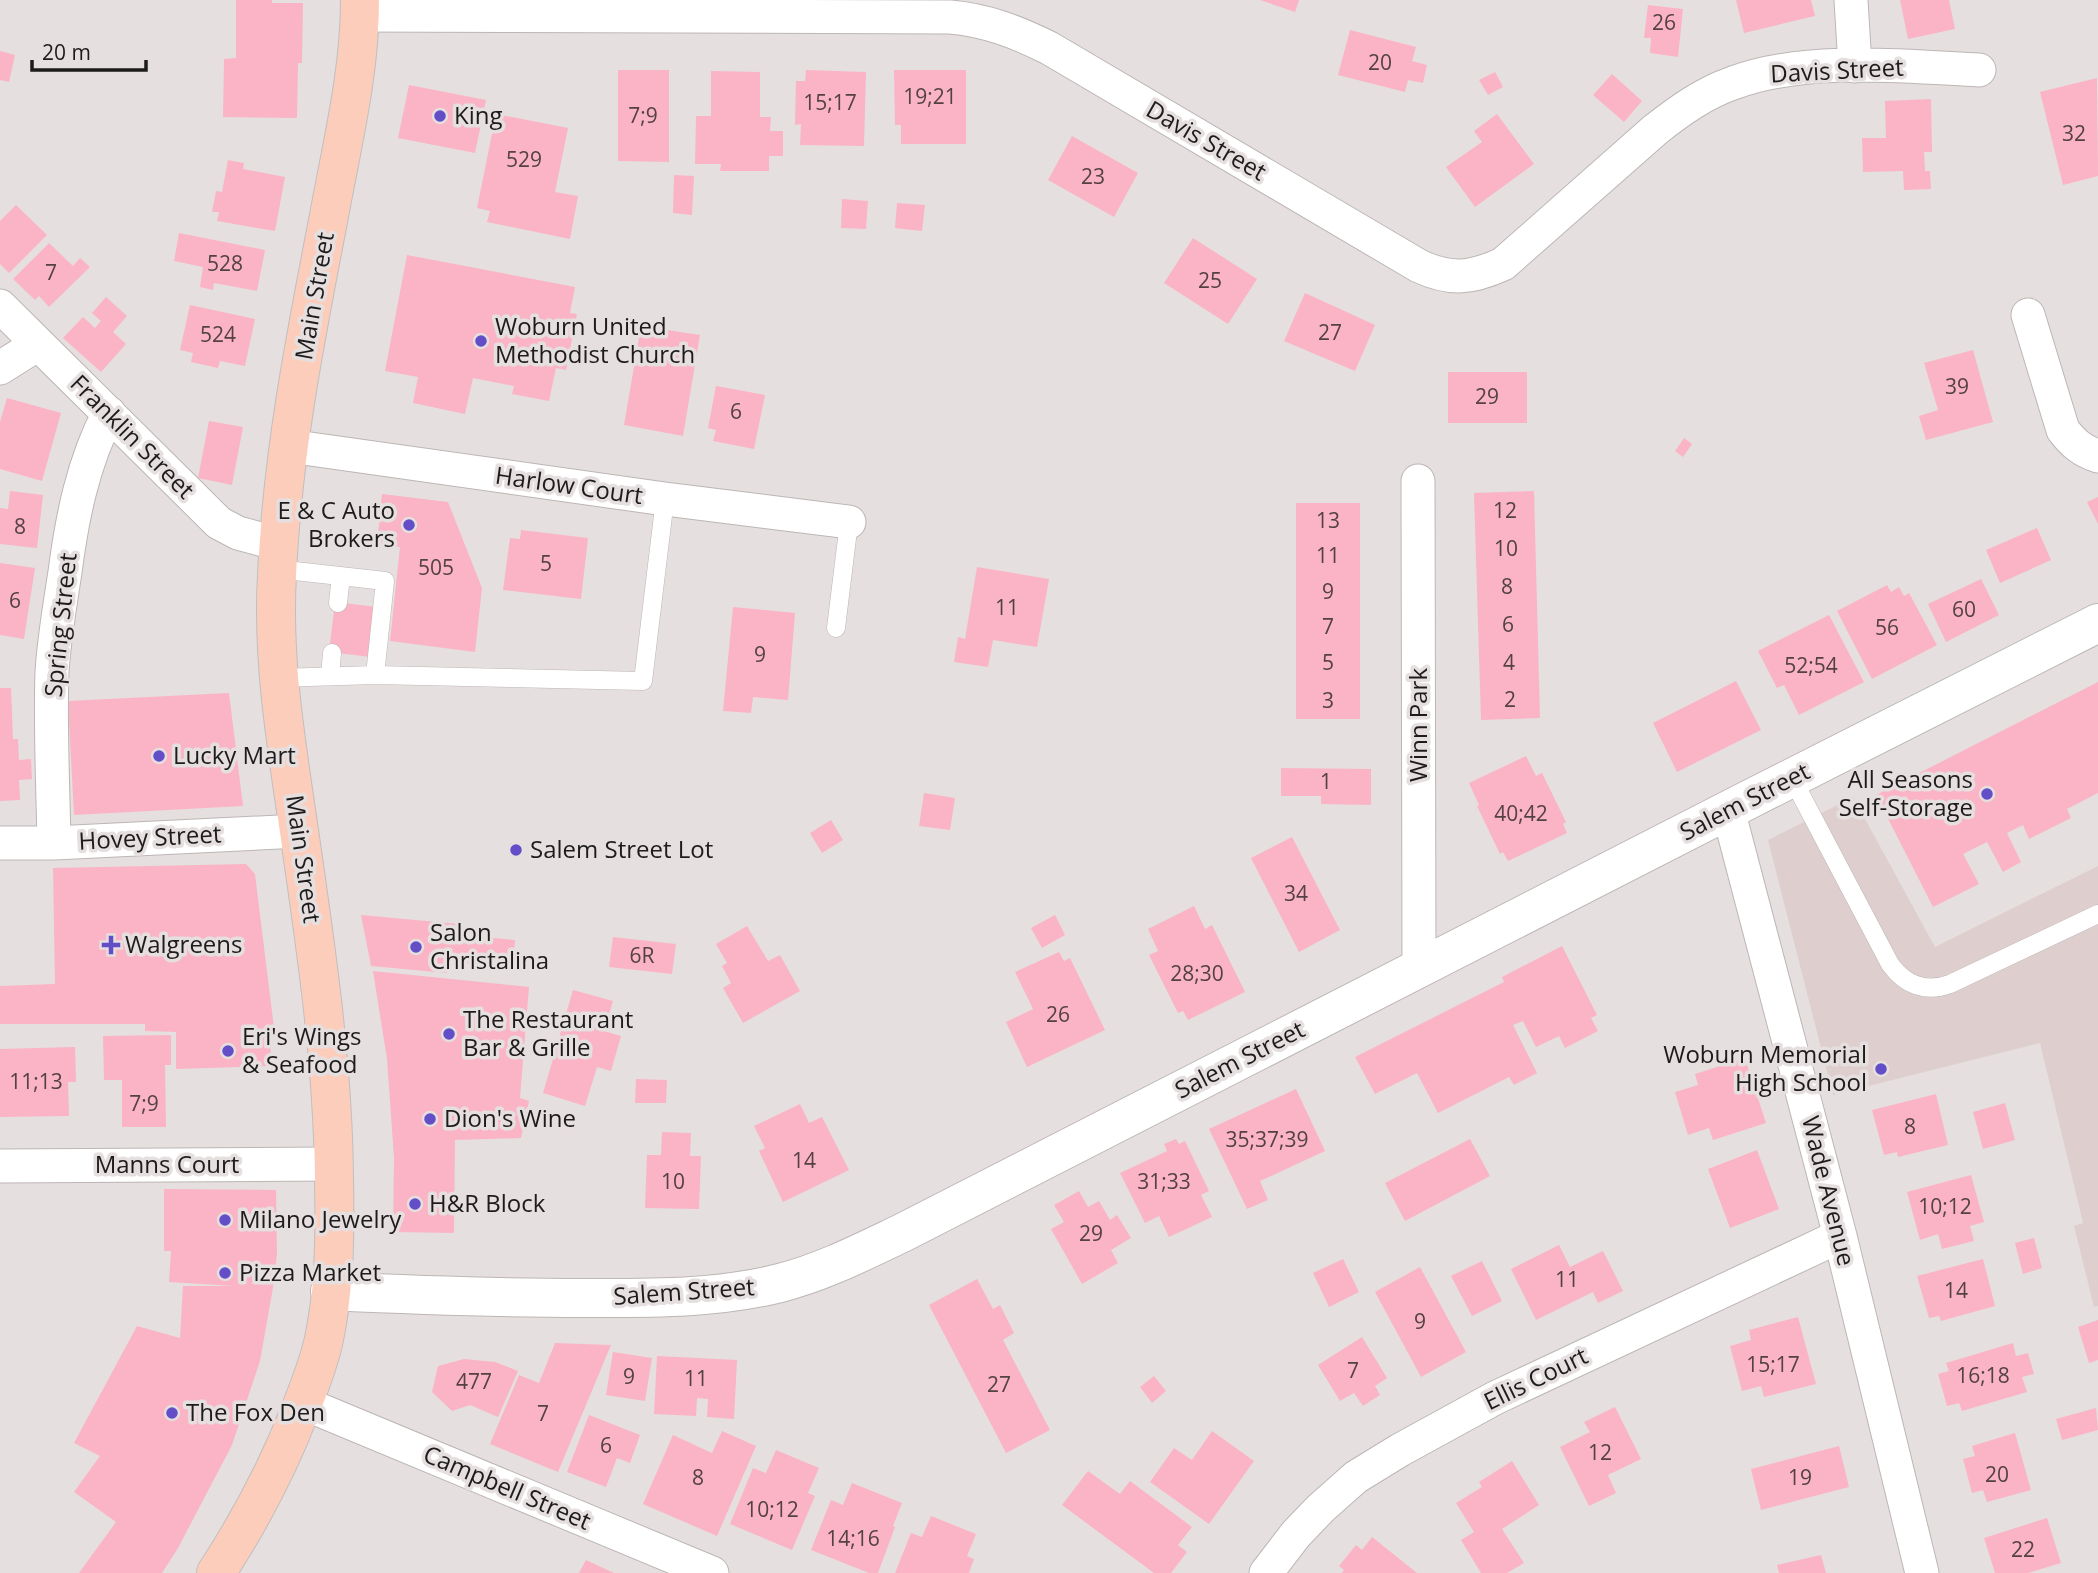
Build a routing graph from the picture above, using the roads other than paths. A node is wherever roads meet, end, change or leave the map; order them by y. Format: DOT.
graph roads {
  1 [pos="1851,0"];
  2 [pos="360,7"];
  3 [pos="1855,66"];
  4 [pos="1979,70"];
  5 [pos="0,306"];
  6 [pos="2028,316"];
  7 [pos="38,344"];
  8 [pos="0,368"];
  9 [pos="109,413"];
  10 [pos="289,446"];
  11 [pos="2098,456"];
  12 [pos="1418,481"];
  13 [pos="665,499"];
  14 [pos="849,522"];
  15 [pos="278,557"];
  16 [pos="341,576"];
  17 [pos="338,603"];
  18 [pos="2098,623"];
  19 [pos="836,628"];
  20 [pos="332,653"];
  21 [pos="375,675"];
  22 [pos="330,676"];
  23 [pos="278,678"];
  24 [pos="1792,778"];
  25 [pos="1728,810"];
  26 [pos="299,831"];
  27 [pos="0,843"];
  28 [pos="54,843"];
  29 [pos="2098,914"];
  30 [pos="1419,968"];
  31 [pos="334,1164"];
  32 [pos="0,1166"];
  33 [pos="1840,1236"];
  34 [pos="330,1291"];
  35 [pos="303,1403"];
  36 [pos="216,1573"];
  37 [pos="712,1573"];
  38 [pos="1266,1573"];
  39 [pos="1923,1573"];
  1 -- 3 [label="street"];
  2 -- 3 [label="street, Davis Street"];
  2 -- 10 [label="main road, Main Street"];
  3 -- 4 [label="street, Davis Street"];
  5 -- 7 [label="street, Franklin Street"];
  6 -- 11 [label="street"];
  7 -- 8 [label="street"];
  7 -- 9 [label="street, Franklin Street"];
  9 -- 15 [label="street, Franklin Street"];
  9 -- 28 [label="street, Spring Street"];
  10 -- 13 [label="street, Harlow Court"];
  10 -- 15 [label="main road, Main Street"];
  12 -- 30 [label="street, Winn Park"];
  13 -- 14 [label="street, Harlow Court"];
  13 -- 21 [label="lane"];
  14 -- 19 [label="lane"];
  15 -- 16 [label="lane"];
  15 -- 23 [label="main road, Main Street"];
  16 -- 17 [label="lane"];
  16 -- 21 [label="lane"];
  18 -- 24 [label="street, Salem Street"];
  20 -- 22 [label="lane"];
  21 -- 22 [label="lane"];
  22 -- 23 [label="lane"];
  23 -- 26 [label="main road, Main Street"];
  24 -- 25 [label="street, Salem Street"];
  24 -- 29 [label="lane"];
  25 -- 30 [label="street, Salem Street"];
  25 -- 33 [label="street, Wade Avenue"];
  26 -- 28 [label="street, Hovey Street"];
  26 -- 31 [label="main road, Main Street"];
  27 -- 28 [label="street, Hovey Street"];
  30 -- 34 [label="street, Salem Street"];
  31 -- 32 [label="street, Manns Court"];
  31 -- 34 [label="main road, Main Street"];
  33 -- 38 [label="street, Ellis Court"];
  33 -- 39 [label="street, Wade Avenue"];
  34 -- 35 [label="main road, Main Street"];
  35 -- 36 [label="main road, Main Street"];
  35 -- 37 [label="street, Campbell Street"];
}
